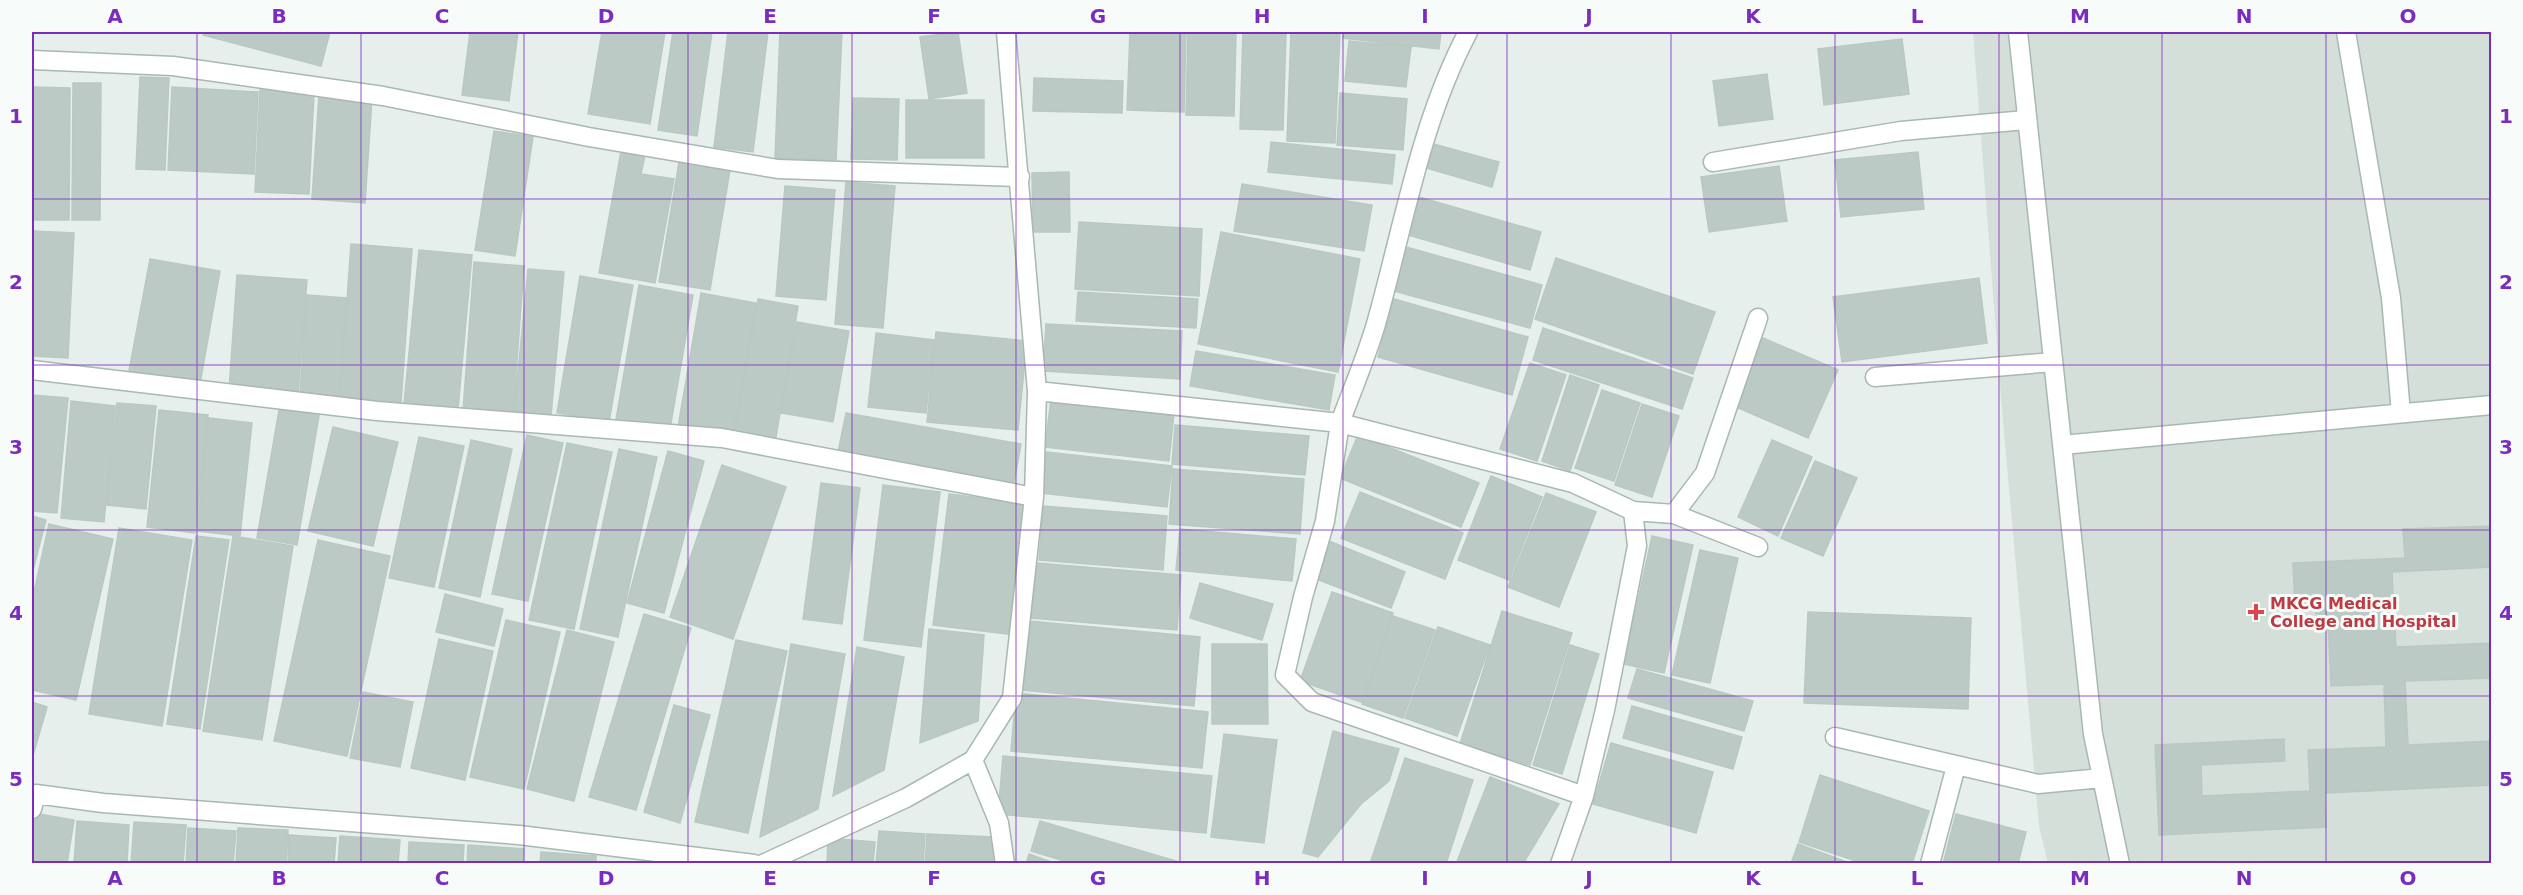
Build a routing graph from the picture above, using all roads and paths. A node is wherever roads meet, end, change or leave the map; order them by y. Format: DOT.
graph roads {
  1 [pos="1006,32"];
  2 [pos="1468,32"];
  3 [pos="2018,32"];
  4 [pos="2346,32"];
  5 [pos="32,60"];
  6 [pos="2026,120"];
  7 [pos="1713,162"];
  8 [pos="1020,177"];
  9 [pos="1758,318"];
  10 [pos="2053,362"];
  11 [pos="32,370"];
  12 [pos="1875,377"];
  13 [pos="1037,391"];
  14 [pos="2492,405"];
  15 [pos="2401,413"];
  16 [pos="1341,423"];
  17 [pos="2062,445"];
  18 [pos="1034,497"];
  19 [pos="1633,511"];
  20 [pos="1674,514"];
  21 [pos="1758,547"];
  22 [pos="1835,737"];
  23 [pos="973,760"];
  24 [pos="1956,766"];
  25 [pos="2102,778"];
  26 [pos="1584,796"];
  27 [pos="32,808"];
  28 [pos="754,864"];
  29 [pos="763,864"];
  30 [pos="1005,864"];
  31 [pos="1560,864"];
  32 [pos="1930,864"];
  33 [pos="2120,864"];
  1 -- 8 [label="street"];
  2 -- 16 [label="street"];
  3 -- 6 [label="street"];
  4 -- 15 [label="street"];
  5 -- 8 [label="street"];
  6 -- 7 [label="street"];
  6 -- 10 [label="street"];
  8 -- 13 [label="street"];
  9 -- 20 [label="street"];
  10 -- 12 [label="street"];
  10 -- 17 [label="street"];
  11 -- 18 [label="street"];
  13 -- 16 [label="street"];
  13 -- 18 [label="street"];
  14 -- 15 [label="street"];
  15 -- 17 [label="street"];
  16 -- 19 [label="street"];
  16 -- 26 [label="street"];
  17 -- 25 [label="street"];
  18 -- 23 [label="street"];
  19 -- 20 [label="street"];
  19 -- 26 [label="street"];
  20 -- 21 [label="street"];
  22 -- 24 [label="street"];
  23 -- 29 [label="street"];
  23 -- 30 [label="street"];
  24 -- 25 [label="street"];
  24 -- 32 [label="street"];
  25 -- 33 [label="street"];
  26 -- 31 [label="street"];
  27 -- 28 [label="street"];
}
